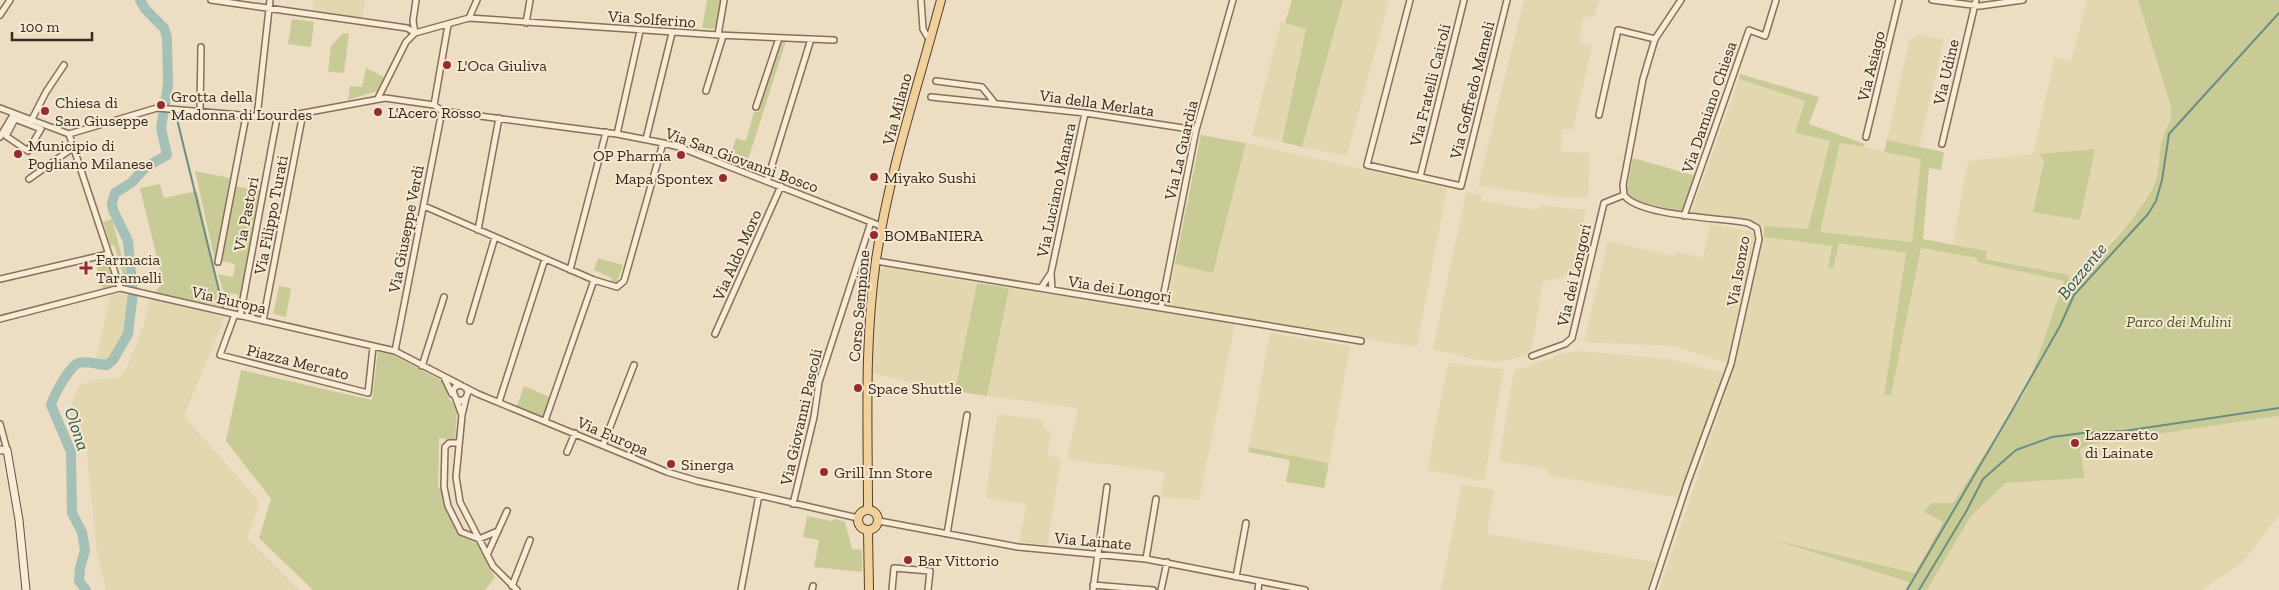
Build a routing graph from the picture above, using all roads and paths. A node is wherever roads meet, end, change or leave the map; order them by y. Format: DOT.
graph roads {
  1 [pos="10,0"];
  2 [pos="211,0"];
  3 [pos="270,0"];
  4 [pos="416,0"];
  5 [pos="476,0"];
  6 [pos="530,0"];
  7 [pos="724,0"];
  8 [pos="921,0"];
  9 [pos="941,0"];
  10 [pos="1233,0"];
  11 [pos="1410,0"];
  12 [pos="1464,0"];
  13 [pos="1507,0"];
  14 [pos="1681,0"];
  15 [pos="1776,0"];
  16 [pos="1899,0"];
  17 [pos="1932,0"];
  18 [pos="2023,0"];
  19 [pos="1975,3"];
  20 [pos="269,9"];
  21 [pos="0,15"];
  22 [pos="469,18"];
  23 [pos="526,23"];
  24 [pos="448,25"];
  25 [pos="640,31"];
  26 [pos="415,33"];
  27 [pos="672,33"];
  28 [pos="720,36"];
  29 [pos="778,38"];
  30 [pos="1655,38"];
  31 [pos="811,39"];
  32 [pos="834,40"];
  33 [pos="930,41"];
  34 [pos="201,46"];
  35 [pos="64,65"];
  36 [pos="936,81"];
  37 [pos="706,92"];
  38 [pos="931,97"];
  39 [pos="378,98"];
  40 [pos="994,102"];
  41 [pos="434,105"];
  42 [pos="756,107"];
  43 [pos="0,108"];
  44 [pos="442,111"];
  45 [pos="200,112"];
  46 [pos="303,113"];
  47 [pos="1085,113"];
  48 [pos="1599,115"];
  49 [pos="246,116"];
  50 [pos="14,117"];
  51 [pos="257,117"];
  52 [pos="277,118"];
  53 [pos="499,118"];
  54 [pos="31,121"];
  55 [pos="1196,130"];
  56 [pos="606,132"];
  57 [pos="70,134"];
  58 [pos="617,134"];
  59 [pos="0,137"];
  60 [pos="1866,137"];
  61 [pos="646,138"];
  62 [pos="663,143"];
  63 [pos="1942,144"];
  64 [pos="74,147"];
  65 [pos="1420,176"];
  66 [pos="29,179"];
  67 [pos="766,181"];
  68 [pos="781,186"];
  69 [pos="1624,195"];
  70 [pos="424,206"];
  71 [pos="1684,216"];
  72 [pos="871,222"];
  73 [pos="881,226"];
  74 [pos="478,230"];
  75 [pos="494,237"];
  76 [pos="108,254"];
  77 [pos="545,259"];
  78 [pos="876,261"];
  79 [pos="218,262"];
  80 [pos="570,270"];
  81 [pos="1051,273"];
  82 [pos="0,279"];
  83 [pos="594,280"];
  84 [pos="120,288"];
  85 [pos="1041,288"];
  86 [pos="1052,290"];
  87 [pos="444,297"];
  88 [pos="1161,308"];
  89 [pos="238,315"];
  90 [pos="0,319"];
  91 [pos="263,321"];
  92 [pos="470,321"];
  93 [pos="716,334"];
  94 [pos="1361,341"];
  95 [pos="373,347"];
  96 [pos="394,352"];
  97 [pos="1532,356"];
  98 [pos="422,366"];
  99 [pos="634,366"];
  100 [pos="444,377"];
  101 [pos="464,387"];
  102 [pos="452,394"];
  103 [pos="478,394"];
  104 [pos="466,397"];
  105 [pos="456,400"];
  106 [pos="500,402"];
  107 [pos="462,415"];
  108 [pos="967,415"];
  109 [pos="545,421"];
  110 [pos="0,424"];
  111 [pos="575,433"];
  112 [pos="459,443"];
  113 [pos="603,445"];
  114 [pos="4,450"];
  115 [pos="567,452"];
  116 [pos="1107,487"];
  117 [pos="759,495"];
  118 [pos="1156,499"];
  119 [pos="793,504"];
  120 [pos="868,510"];
  121 [pos="507,511"];
  122 [pos="858,518"];
  123 [pos="879,521"];
  124 [pos="1246,523"];
  125 [pos="868,530"];
  126 [pos="498,531"];
  127 [pos="947,534"];
  128 [pos="479,540"];
  129 [pos="530,540"];
  130 [pos="1097,554"];
  131 [pos="487,555"];
  132 [pos="1146,559"];
  133 [pos="1167,562"];
  134 [pos="1236,577"];
  135 [pos="1259,582"];
  136 [pos="512,586"];
  137 [pos="1093,587"];
  138 [pos="26,590"];
  139 [pos="517,590"];
  140 [pos="741,590"];
  141 [pos="869,590"];
  142 [pos="892,590"];
  143 [pos="928,590"];
  144 [pos="1153,590"];
  145 [pos="1161,590"];
  146 [pos="1258,590"];
  147 [pos="1305,590"];
  148 [pos="1652,590"];
  1 -- 21 [label="street"];
  2 -- 20 [label="street"];
  3 -- 20 [label="street"];
  4 -- 26 [label="street"];
  5 -- 22 [label="street"];
  6 -- 23 [label="street"];
  7 -- 28 [label="street"];
  8 -- 33 [label="street"];
  9 -- 33 [label="main road, Via Milano"];
  10 -- 55 [label="street, Via La Guardia"];
  11 -- 65 [label="street"];
  12 -- 65 [label="street, Via Fratelli Cairoli"];
  13 -- 65 [label="street, Via Goffredo Mameli"];
  14 -- 30 [label="street"];
  15 -- 71 [label="street, Via Damiano Chiesa"];
  16 -- 60 [label="street, Via Asiago"];
  17 -- 19 [label="street"];
  18 -- 19 [label="street"];
  19 -- 63 [label="street, Via Udine"];
  20 -- 26 [label="street"];
  20 -- 51 [label="street"];
  22 -- 23 [label="street, Via Solferino"];
  22 -- 24 [label="street"];
  23 -- 25 [label="street, Via Solferino"];
  24 -- 26 [label="street"];
  24 -- 41 [label="street"];
  25 -- 27 [label="street, Via Solferino"];
  25 -- 58 [label="street"];
  26 -- 39 [label="street"];
  27 -- 28 [label="street, Via Solferino"];
  27 -- 61 [label="street"];
  28 -- 29 [label="street, Via Solferino"];
  28 -- 37 [label="street"];
  29 -- 31 [label="street, Via Solferino"];
  29 -- 42 [label="street"];
  30 -- 48 [label="street"];
  30 -- 69 [label="street"];
  31 -- 32 [label="street, Via Solferino"];
  31 -- 67 [label="street"];
  33 -- 73 [label="main road, Via Milano"];
  34 -- 45 [label="street"];
  35 -- 54 [label="street"];
  36 -- 40 [label="street"];
  38 -- 40 [label="street, Via della Merlata"];
  39 -- 41 [label="street"];
  39 -- 46 [label="street"];
  40 -- 47 [label="street, Via della Merlata"];
  41 -- 44 [label="street"];
  43 -- 50 [label="street"];
  44 -- 53 [label="street, Via San Giovanni Bosco"];
  44 -- 70 [label="street, Via Giuseppe Verdi"];
  45 -- 49 [label="street"];
  45 -- 57 [label="street"];
  46 -- 52 [label="street"];
  46 -- 91 [label="street, Via Filippo Turati"];
  47 -- 55 [label="street, Via della Merlata"];
  47 -- 81 [label="street, Via Luciano Manara"];
  49 -- 51 [label="street"];
  49 -- 79 [label="street"];
  50 -- 50 [label="street"];
  50 -- 54 [label="street"];
  50 -- 59 [label="street"];
  51 -- 52 [label="street"];
  52 -- 89 [label="street, Via Pastori"];
  53 -- 56 [label="street, Via San Giovanni Bosco"];
  53 -- 74 [label="street"];
  54 -- 57 [label="street"];
  55 -- 88 [label="street, Via La Guardia"];
  56 -- 58 [label="street, Via San Giovanni Bosco"];
  56 -- 80 [label="street"];
  57 -- 64 [label="street"];
  58 -- 61 [label="street, Via San Giovanni Bosco"];
  61 -- 62 [label="street, Via San Giovanni Bosco"];
  62 -- 67 [label="street, Via San Giovanni Bosco"];
  62 -- 83 [label="street"];
  64 -- 66 [label="street"];
  64 -- 76 [label="street"];
  67 -- 68 [label="street, Via San Giovanni Bosco"];
  68 -- 72 [label="street, Via San Giovanni Bosco"];
  68 -- 93 [label="street, Via Aldo Moro"];
  69 -- 71 [label="street, Via Isonzo"];
  69 -- 97 [label="street, Via dei Longori"];
  70 -- 74 [label="street"];
  70 -- 96 [label="street, Via Giuseppe Verdi"];
  71 -- 148 [label="street, Via Isonzo"];
  72 -- 73 [label="street, Via San Giovanni Bosco"];
  72 -- 119 [label="street, Via Giovanni Pascoli"];
  73 -- 78 [label="main road, Corso Sempione"];
  74 -- 75 [label="street"];
  75 -- 77 [label="street"];
  75 -- 92 [label="street"];
  76 -- 82 [label="street"];
  76 -- 84 [label="street"];
  77 -- 80 [label="street"];
  77 -- 106 [label="street"];
  78 -- 85 [label="street, Via dei Longori"];
  78 -- 120 [label="main road, Corso Sempione"];
  80 -- 83 [label="street"];
  81 -- 85 [label="street, Via Luciano Manara"];
  81 -- 86 [label="street, Via Luciano Manara"];
  83 -- 109 [label="street"];
  84 -- 89 [label="street, Via Europa"];
  84 -- 90 [label="street"];
  85 -- 86 [label="street, Via dei Longori"];
  86 -- 88 [label="street, Via dei Longori"];
  87 -- 98 [label="street"];
  88 -- 94 [label="street, Via dei Longori"];
  89 -- 91 [label="street, Via Europa"];
  89 -- 95 [label="street, Piazza Mercato"];
  91 -- 95 [label="street, Via Europa"];
  95 -- 96 [label="street, Via Europa"];
  96 -- 98 [label="street, Via Europa"];
  98 -- 100 [label="street, Via Europa"];
  99 -- 113 [label="street"];
  100 -- 101 [label="street, Via Europa"];
  100 -- 102 [label="street"];
  101 -- 102 [label="street"];
  101 -- 103 [label="street, Via Europa"];
  101 -- 104 [label="street"];
  102 -- 105 [label="street"];
  103 -- 104 [label="street"];
  103 -- 106 [label="street, Via Europa"];
  104 -- 105 [label="street"];
  104 -- 107 [label="street"];
  105 -- 107 [label="street"];
  106 -- 109 [label="street, Via Europa"];
  107 -- 112 [label="street"];
  108 -- 127 [label="street"];
  109 -- 111 [label="street, Via Europa"];
  110 -- 114 [label="street"];
  111 -- 113 [label="street, Via Europa"];
  111 -- 115 [label="street"];
  112 -- 128 [label="street"];
  112 -- 128 [label="street"];
  113 -- 117 [label="street, Via Europa"];
  114 -- 138 [label="street"];
  116 -- 130 [label="street"];
  117 -- 119 [label="street, Via Europa"];
  117 -- 140 [label="street"];
  118 -- 132 [label="street"];
  119 -- 122 [label="street, Via Europa"];
  120 -- 122 [label="main road"];
  120 -- 123 [label="main road"];
  121 -- 126 [label="street"];
  122 -- 125 [label="main road"];
  123 -- 125 [label="main road"];
  123 -- 127 [label="street, Via Lainate"];
  124 -- 134 [label="street"];
  125 -- 141 [label="main road"];
  126 -- 128 [label="street"];
  126 -- 131 [label="street"];
  127 -- 130 [label="street, Via Lainate"];
  128 -- 131 [label="street"];
  129 -- 136 [label="street"];
  130 -- 132 [label="street, Via Lainate"];
  130 -- 137 [label="street"];
  131 -- 136 [label="street"];
  132 -- 133 [label="street, Via Lainate"];
  133 -- 134 [label="street, Via Lainate"];
  133 -- 145 [label="street"];
  134 -- 135 [label="street, Via Lainate"];
  135 -- 146 [label="street"];
  135 -- 147 [label="street, Via Lainate"];
  136 -- 139 [label="street"];
  137 -- 144 [label="street"];
  142 -- 143 [label="street"];
}
